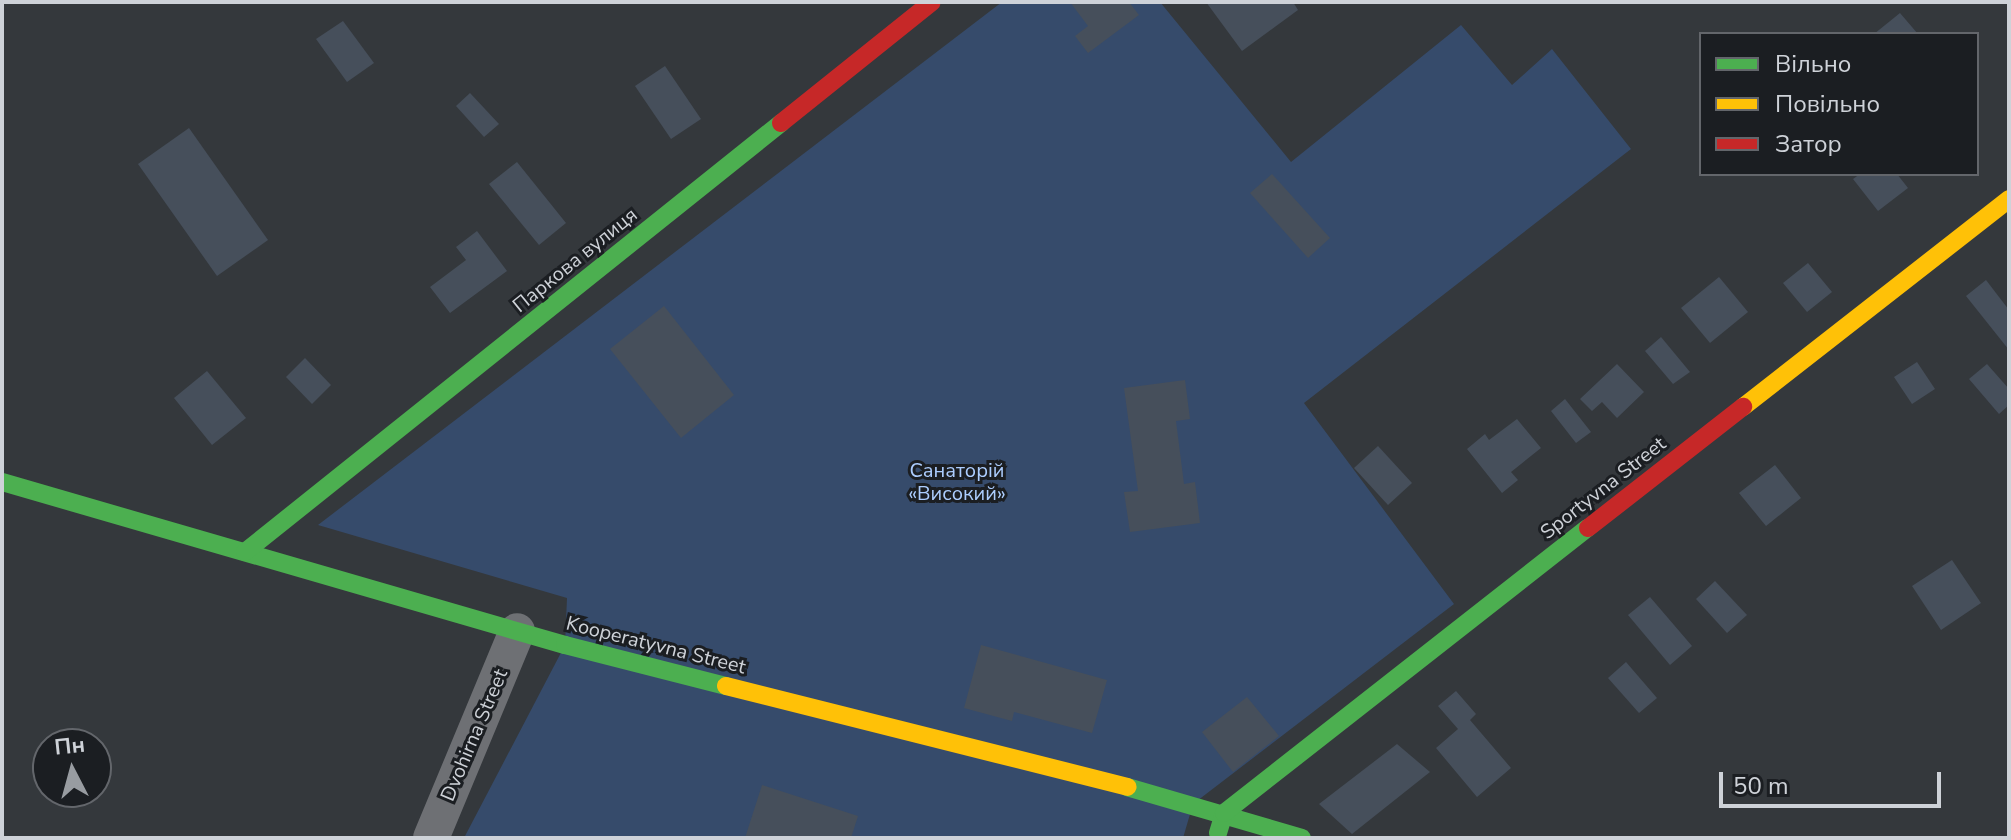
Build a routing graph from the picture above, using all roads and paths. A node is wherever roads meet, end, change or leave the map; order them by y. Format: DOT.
graph roads {
  1 [pos="932,2"];
  2 [pos="2009,199"];
  3 [pos="2,482"];
  4 [pos="245,552"];
  5 [pos="517,631"];
  6 [pos="1224,813"];
  7 [pos="431,838"];
  8 [pos="1216,838"];
  9 [pos="1302,838"];
  1 -- 4 [label="street, Паркова вулиця"];
  2 -- 6 [label="street, Sportyvna Street"];
  3 -- 4 [label="street, Kooperatyvna Street"];
  4 -- 5 [label="street, Kooperatyvna Street"];
  5 -- 6 [label="street, Kooperatyvna Street"];
  5 -- 7 [label="street, Dvohirna Street"];
  6 -- 8 [label="street"];
  6 -- 9 [label="street, Kooperatyvna Street"];
}
